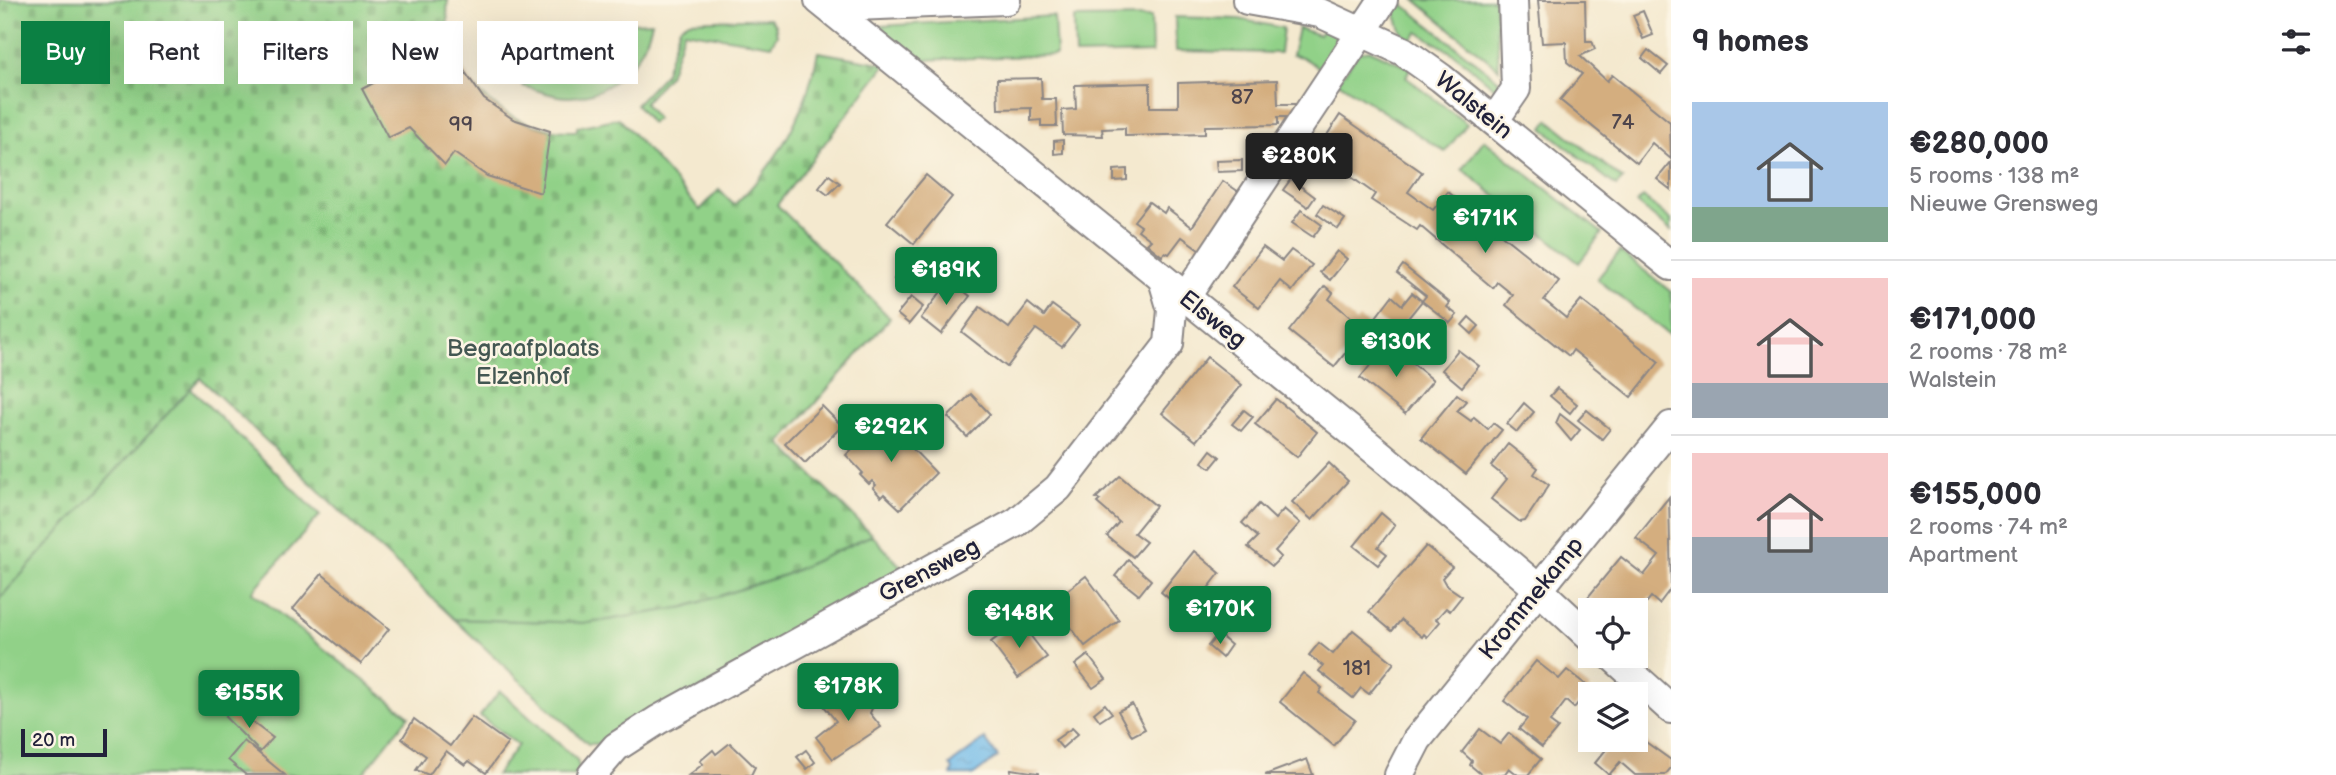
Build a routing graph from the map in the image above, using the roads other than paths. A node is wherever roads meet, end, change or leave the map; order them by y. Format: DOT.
graph roads {
  1 [pos="1006,0"];
  2 [pos="1247,0"];
  3 [pos="1383,0"];
  4 [pos="1513,0"];
  5 [pos="824,4"];
  6 [pos="1362,31"];
  7 [pos="1494,121"];
  8 [pos="1671,267"];
  9 [pos="1176,289"];
  10 [pos="1671,426"];
  11 [pos="1537,590"];
  12 [pos="1578,626"];
  13 [pos="1625,668"];
  14 [pos="1671,709"];
  15 [pos="592,775"];
  16 [pos="1399,775"];
  1 -- 5 [label="street"];
  2 -- 6 [label="street, Walstein"];
  3 -- 6 [label="street"];
  4 -- 7 [label="street"];
  5 -- 9 [label="street, Elsweg"];
  6 -- 7 [label="street, Walstein"];
  6 -- 9 [label="street"];
  7 -- 8 [label="street, Walstein"];
  9 -- 11 [label="street, Elsweg"];
  9 -- 15 [label="street, Grensweg"];
  10 -- 11 [label="street, Krommekamp"];
  11 -- 12 [label="street, Elsweg"];
  11 -- 16 [label="street, Krommekamp"];
  13 -- 14 [label="street"];
}
